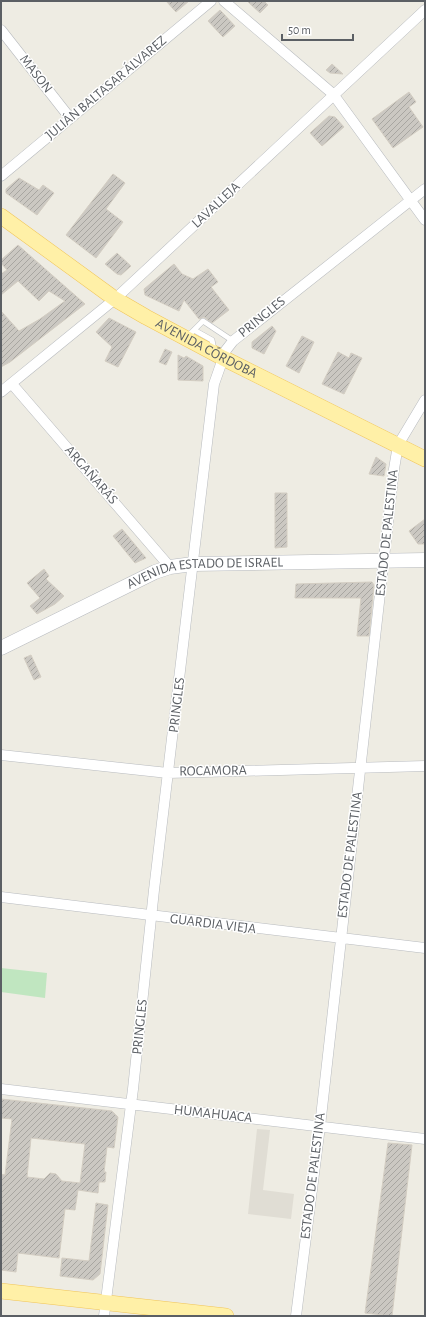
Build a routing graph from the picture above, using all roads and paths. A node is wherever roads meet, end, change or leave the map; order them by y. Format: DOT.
graph roads {
  1 [pos="211,1"];
  2 [pos="224,1"];
  3 [pos="425,10"];
  4 [pos="1,30"];
  5 [pos="333,94"];
  6 [pos="70,118"];
  7 [pos="1,176"];
  8 [pos="425,189"];
  9 [pos="411,200"];
  10 [pos="1,216"];
  11 [pos="425,220"];
  12 [pos="115,299"];
  13 [pos="190,334"];
  14 [pos="233,341"];
  15 [pos="219,356"];
  16 [pos="12,384"];
  17 [pos="1,392"];
  18 [pos="425,400"];
  19 [pos="398,445"];
  20 [pos="425,459"];
  21 [pos="425,560"];
  22 [pos="384,561"];
  23 [pos="193,564"];
  24 [pos="170,567"];
  25 [pos="1,648"];
  26 [pos="1,755"];
  27 [pos="425,766"];
  28 [pos="361,768"];
  29 [pos="168,773"];
  30 [pos="1,897"];
  31 [pos="152,916"];
  32 [pos="340,938"];
  33 [pos="425,948"];
  34 [pos="1,1089"];
  35 [pos="131,1105"];
  36 [pos="320,1126"];
  37 [pos="425,1139"];
  38 [pos="1,1291"];
  39 [pos="104,1310"];
  40 [pos="226,1316"];
  41 [pos="296,1316"];
  1 -- 6 [label="street, JULIÁN BALTASAR ÁLVAREZ"];
  2 -- 5 [label="street"];
  3 -- 5 [label="street, LAVALLEJA"];
  4 -- 6 [label="street, MASON"];
  5 -- 9 [label="street"];
  5 -- 12 [label="street, LAVALLEJA"];
  6 -- 7 [label="street, JULIÁN BALTASAR ÁLVAREZ"];
  8 -- 9 [label="street, PRINGLES"];
  9 -- 11 [label="street"];
  9 -- 14 [label="street, PRINGLES"];
  10 -- 12 [label="main road, AVENIDA CÓRDOBA"];
  12 -- 13 [label="main road, AVENIDA CÓRDOBA"];
  12 -- 16 [label="street, LAVALLEJA"];
  13 -- 14 [label="lane"];
  13 -- 15 [label="main road, AVENIDA CÓRDOBA"];
  14 -- 15 [label="street, PRINGLES"];
  15 -- 19 [label="main road, AVENIDA CÓRDOBA"];
  15 -- 23 [label="street, PRINGLES"];
  16 -- 17 [label="street, LAVALLEJA"];
  16 -- 24 [label="street, ARGAÑARÁS"];
  18 -- 19 [label="street, ESTADO DE PALESTINA"];
  19 -- 20 [label="main road, AVENIDA CÓRDOBA"];
  19 -- 22 [label="street, ESTADO DE PALESTINA"];
  21 -- 22 [label="main road, AVENIDA ESTADO DE ISRAEL"];
  22 -- 23 [label="main road, AVENIDA ESTADO DE ISRAEL"];
  22 -- 28 [label="street, ESTADO DE PALESTINA"];
  23 -- 24 [label="main road, AVENIDA ESTADO DE ISRAEL"];
  23 -- 29 [label="street, PRINGLES"];
  24 -- 25 [label="main road, AVENIDA ESTADO DE ISRAEL"];
  26 -- 29 [label="street, ROCAMORA"];
  27 -- 28 [label="street, ROCAMORA"];
  28 -- 29 [label="street, ROCAMORA"];
  28 -- 32 [label="street, ESTADO DE PALESTINA"];
  29 -- 31 [label="street, PRINGLES"];
  30 -- 31 [label="street, GUARDIA VIEJA"];
  31 -- 32 [label="street, GUARDIA VIEJA"];
  31 -- 35 [label="street, PRINGLES"];
  32 -- 33 [label="street, GUARDIA VIEJA"];
  32 -- 36 [label="street, ESTADO DE PALESTINA"];
  34 -- 35 [label="street, HUMAHUACA"];
  35 -- 36 [label="street, HUMAHUACA"];
  35 -- 39 [label="street, PRINGLES"];
  36 -- 37 [label="street, HUMAHUACA"];
  36 -- 41 [label="street, ESTADO DE PALESTINA"];
  38 -- 39 [label="main road"];
  39 -- 40 [label="main road"];
}
